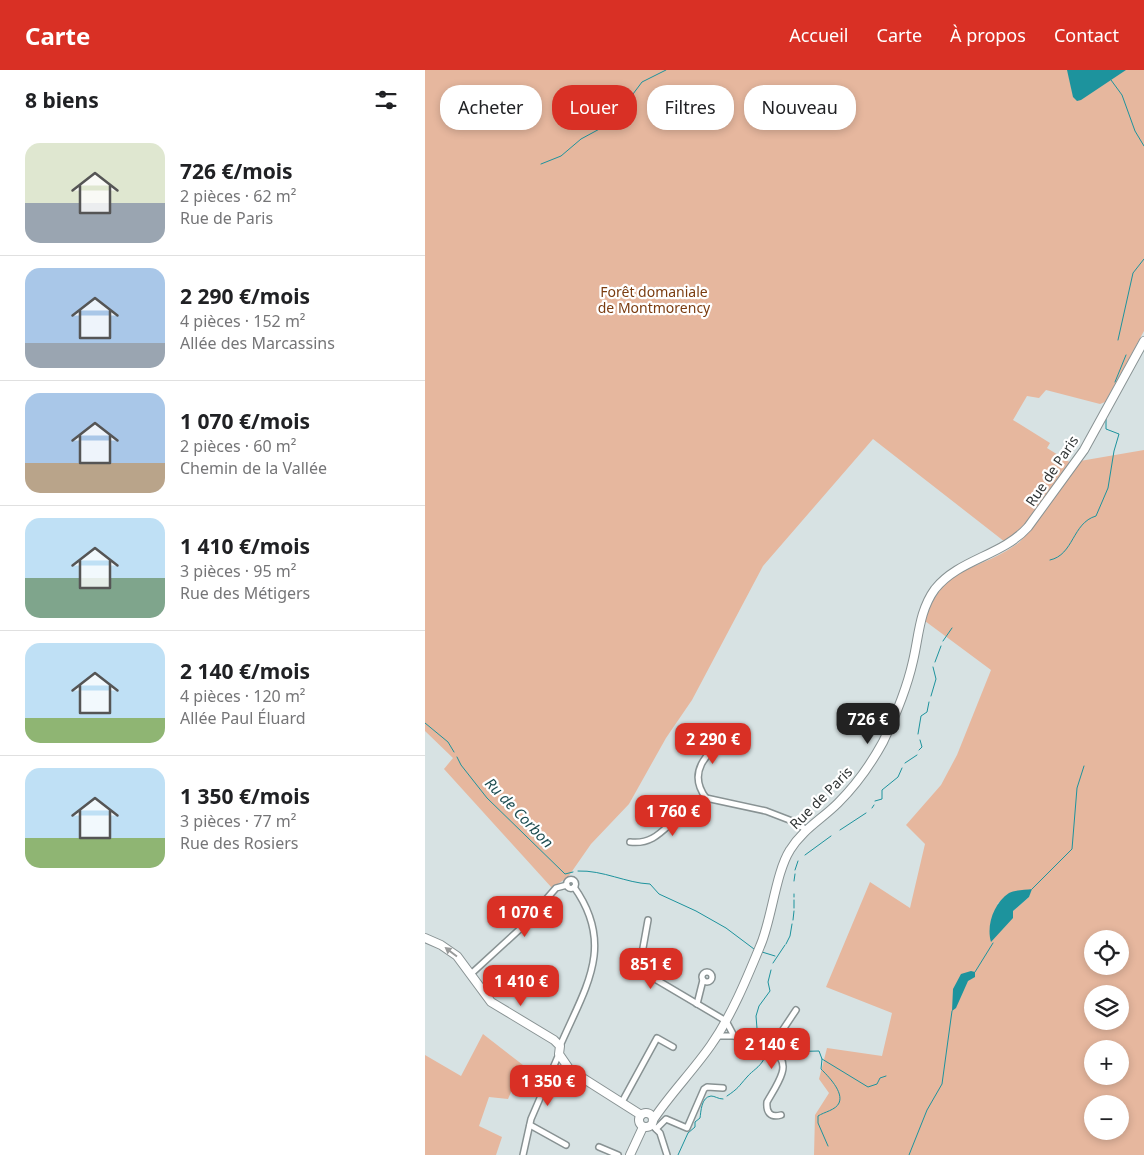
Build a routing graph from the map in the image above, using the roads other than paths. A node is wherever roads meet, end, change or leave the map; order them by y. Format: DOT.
graph roads {
  1 [pos="1144,342"];
  2 [pos="728,735"];
  3 [pos="706,798"];
  4 [pos="807,830"];
  5 [pos="630,842"];
  6 [pos="648,920"];
  7 [pos="425,938"];
  8 [pos="472,973"];
  9 [pos="703,980"];
  10 [pos="697,1004"];
  11 [pos="796,1010"];
  12 [pos="726,1021"];
  13 [pos="717,1036"];
  14 [pos="734,1036"];
  15 [pos="673,1046"];
  16 [pos="770,1049"];
  17 [pos="560,1050"];
  18 [pos="723,1088"];
  19 [pos="621,1102"];
  20 [pos="641,1115"];
  21 [pos="781,1116"];
  22 [pos="652,1122"];
  23 [pos="530,1125"];
  24 [pos="643,1126"];
  25 [pos="566,1145"];
  26 [pos="599,1147"];
  27 [pos="523,1155"];
  28 [pos="618,1155"];
  29 [pos="630,1155"];
  30 [pos="667,1155"];
  1 -- 4 [label="main road, Rue de Paris"];
  2 -- 3 [label="street"];
  3 -- 4 [label="street"];
  3 -- 5 [label="street"];
  4 -- 12 [label="main road, Rue de Paris"];
  6 -- 10 [label="street"];
  8 -- 7 [label="main road, one-way"];
  8 -- 17 [label="main road"];
  8 -- 17 [label="street"];
  9 -- 10 [label="street"];
  10 -- 12 [label="street"];
  11 -- 16 [label="street"];
  12 -- 13 [label="main road, Rue de Paris"];
  12 -- 14 [label="street"];
  13 -- 14 [label="street"];
  13 -- 22 [label="main road, Rue de Paris"];
  14 -- 16 [label="street"];
  15 -- 19 [label="street"];
  16 -- 21 [label="street"];
  17 -- 19 [label="main road"];
  17 -- 23 [label="street"];
  18 -- 22 [label="street"];
  19 -- 20 [label="main road"];
  20 -- 22 [label="main road"];
  20 -- 24 [label="main road"];
  22 -- 24 [label="main road"];
  22 -- 30 [label="street"];
  23 -- 25 [label="street"];
  23 -- 27 [label="street"];
  24 -- 29 [label="main road"];
  26 -- 28 [label="street"];
}
